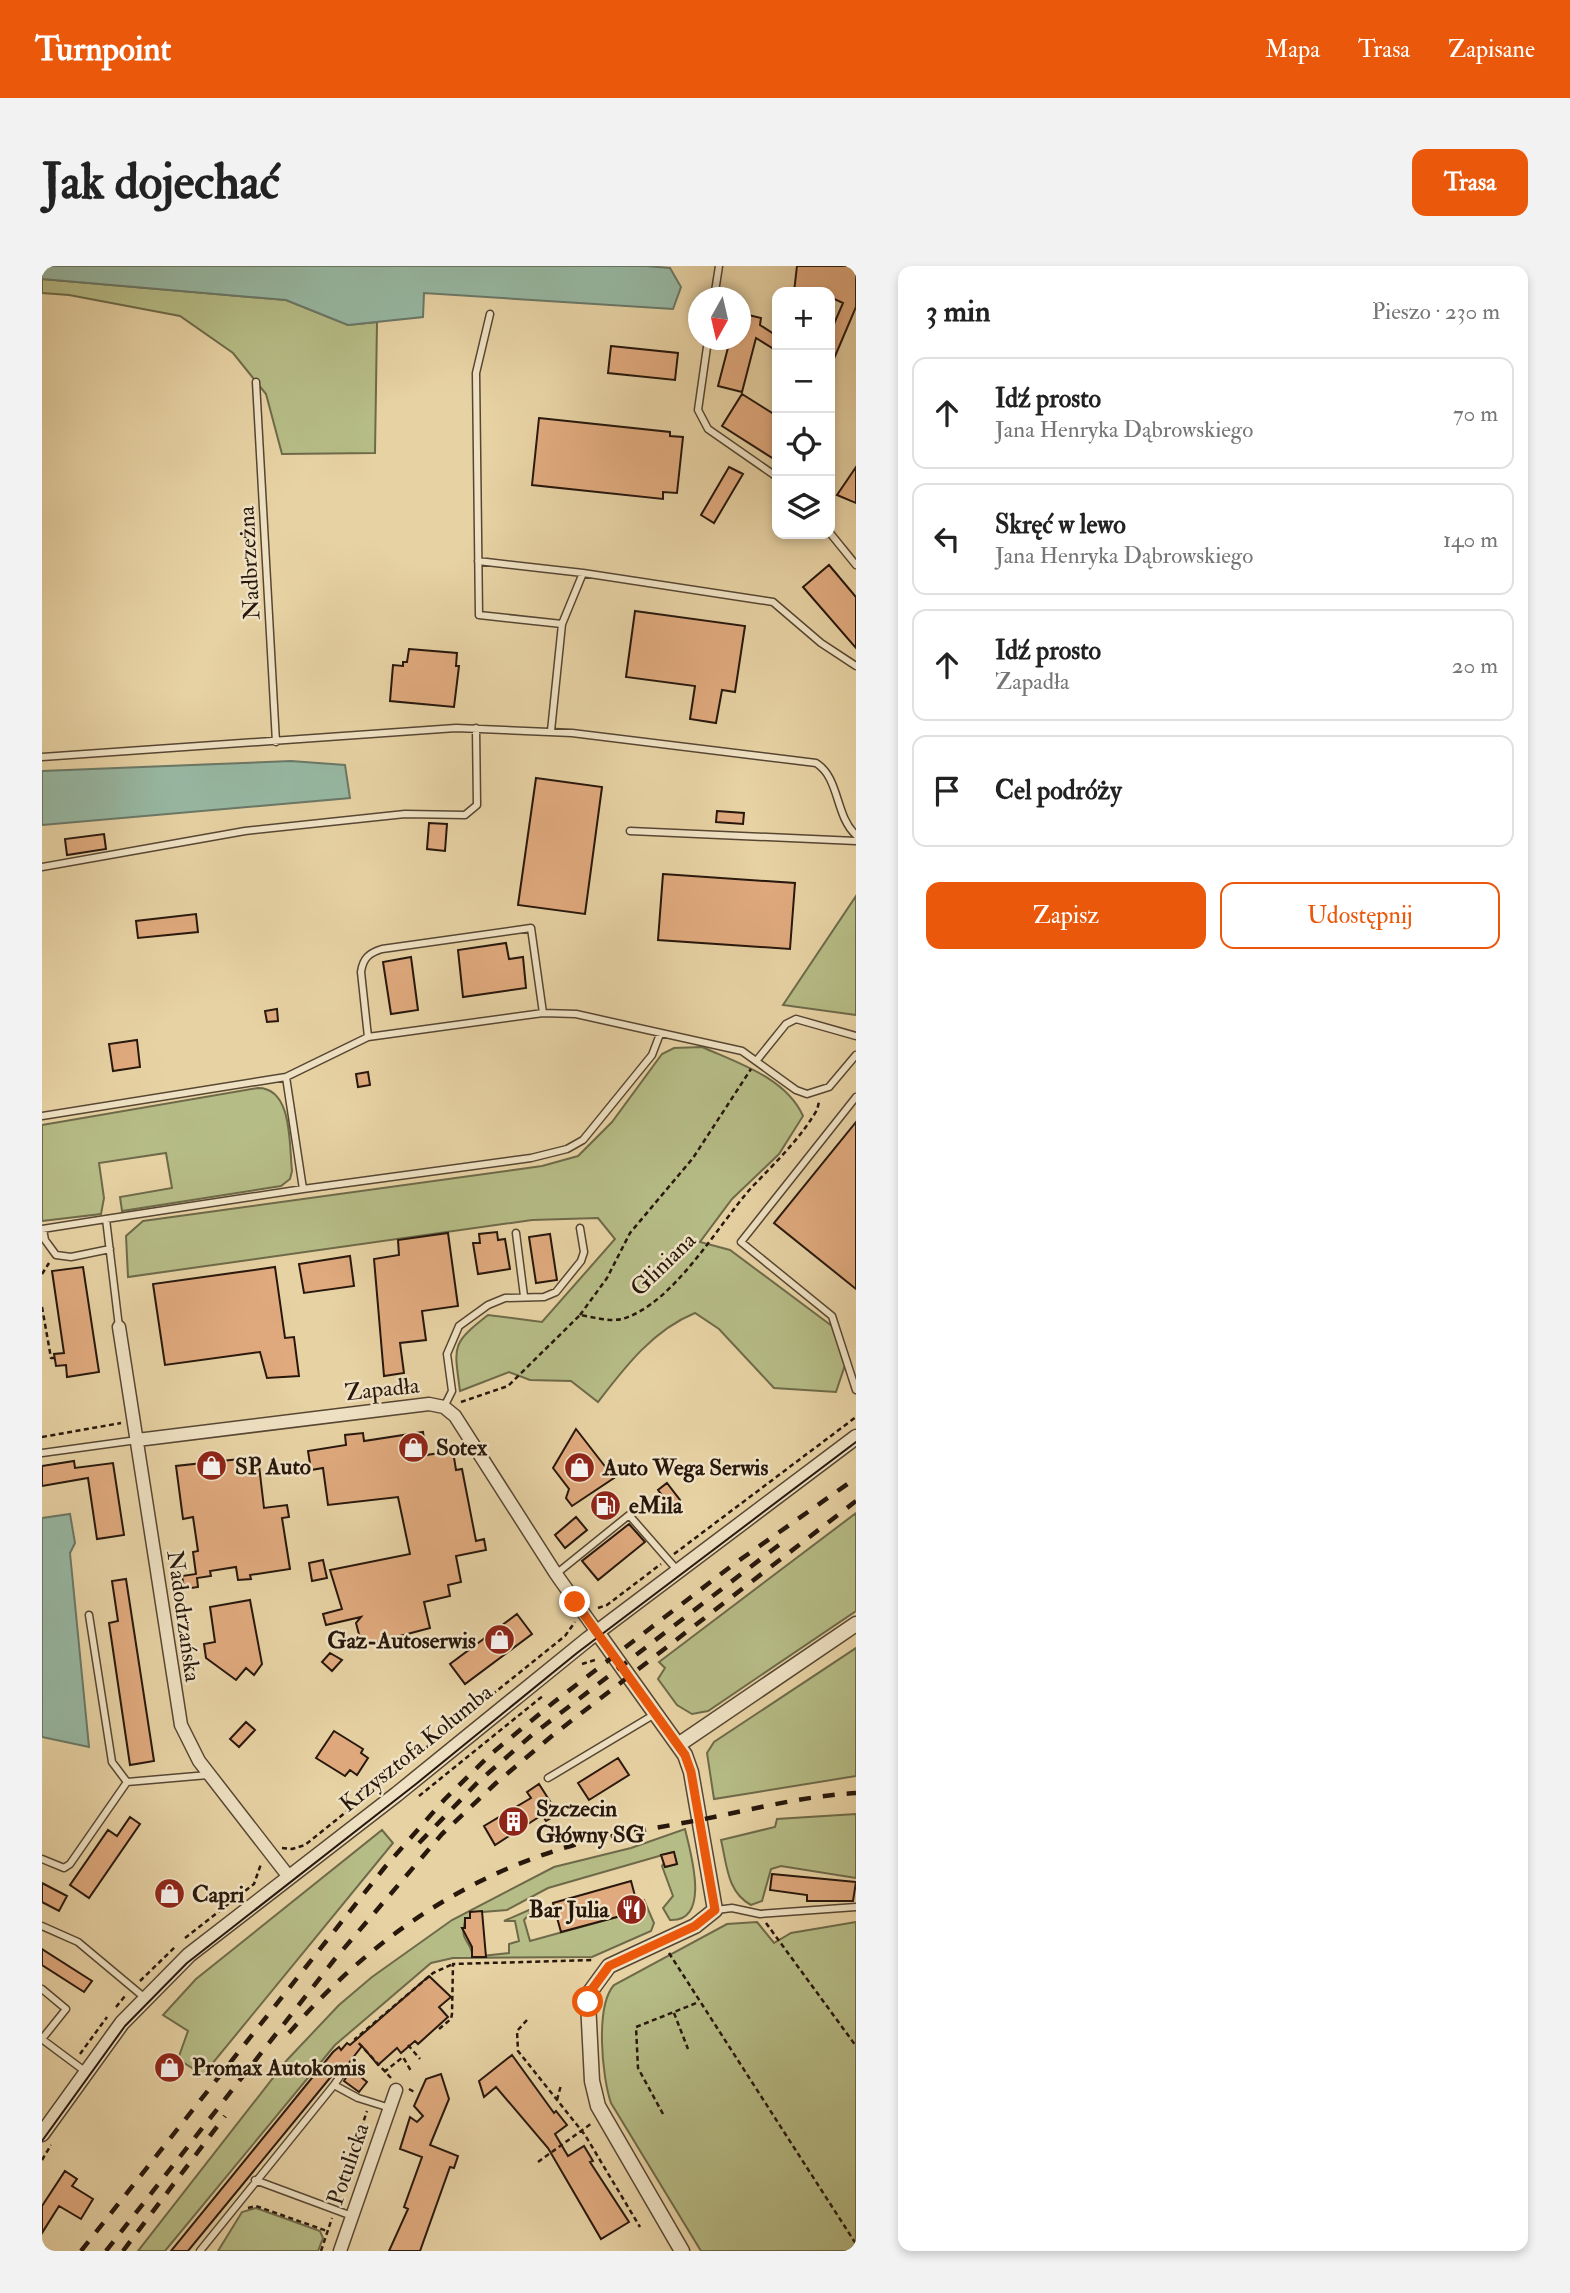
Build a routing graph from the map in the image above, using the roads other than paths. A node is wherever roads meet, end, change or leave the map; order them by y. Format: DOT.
graph roads {
  1 [pos="719,266"];
  2 [pos="716,287"];
  3 [pos="490,314"];
  4 [pos="706,350"];
  5 [pos="256,382"];
  6 [pos="776,476"];
  7 [pos="835,539"];
  8 [pos="478,561"];
  9 [pos="856,565"];
  10 [pos="583,573"];
  11 [pos="562,624"];
  12 [pos="856,666"];
  13 [pos="475,728"];
  14 [pos="551,731"];
  15 [pos="276,742"];
  16 [pos="42,757"];
  17 [pos="630,831"];
  18 [pos="856,835"];
  19 [pos="856,841"];
  20 [pos="42,867"];
  21 [pos="543,1013"];
  22 [pos="660,1034"];
  23 [pos="856,1035"];
  24 [pos="368,1037"];
  25 [pos="856,1055"];
  26 [pos="757,1060"];
  27 [pos="286,1077"];
  28 [pos="856,1097"];
  29 [pos="42,1116"];
  30 [pos="303,1189"];
  31 [pos="106,1219"];
  32 [pos="580,1228"];
  33 [pos="42,1229"];
  34 [pos="516,1233"];
  35 [pos="110,1250"];
  36 [pos="524,1296"];
  37 [pos="119,1327"];
  38 [pos="856,1390"];
  39 [pos="444,1407"];
  40 [pos="856,1437"];
  41 [pos="137,1440"];
  42 [pos="42,1453"];
  43 [pos="678,1571"];
  44 [pos="556,1574"];
  45 [pos="89,1615"];
  46 [pos="856,1624"];
  47 [pos="597,1632"];
  48 [pos="655,1714"];
  49 [pos="678,1745"];
  50 [pos="209,1774"];
  51 [pos="548,1778"];
  52 [pos="127,1782"];
  53 [pos="42,1858"];
  54 [pos="289,1877"];
  55 [pos="856,1908"];
  56 [pos="715,1910"];
  57 [pos="42,1926"];
  58 [pos="42,1989"];
  59 [pos="145,1998"];
  60 [pos="43,2040"];
  61 [pos="345,2069"];
  62 [pos="86,2072"];
  63 [pos="334,2085"];
  64 [pos="396,2085"];
  65 [pos="390,2108"];
  66 [pos="49,2136"];
  67 [pos="255,2180"];
  68 [pos="352,2216"];
  69 [pos="200,2251"];
  70 [pos="340,2251"];
  71 [pos="682,2251"];
  1 -- 2 [label="lane"];
  3 -- 8 [label="lane"];
  4 -- 6 [label="lane"];
  5 -- 15 [label="lane, Nadbrzeżna"];
  7 -- 9 [label="lane"];
  8 -- 10 [label="lane"];
  8 -- 11 [label="lane"];
  10 -- 11 [label="lane"];
  10 -- 12 [label="lane"];
  11 -- 14 [label="lane"];
  13 -- 14 [label="lane"];
  13 -- 15 [label="lane"];
  13 -- 20 [label="lane"];
  14 -- 18 [label="lane"];
  15 -- 16 [label="lane"];
  17 -- 19 [label="lane"];
  21 -- 22 [label="lane"];
  21 -- 24 [label="lane"];
  21 -- 24 [label="lane"];
  22 -- 26 [label="lane"];
  22 -- 30 [label="lane"];
  23 -- 26 [label="lane"];
  24 -- 27 [label="lane"];
  25 -- 26 [label="lane"];
  27 -- 29 [label="lane"];
  27 -- 30 [label="lane"];
  28 -- 38 [label="lane"];
  30 -- 31 [label="lane"];
  31 -- 33 [label="lane"];
  31 -- 35 [label="lane"];
  32 -- 36 [label="lane"];
  33 -- 35 [label="lane"];
  34 -- 36 [label="lane"];
  35 -- 37 [label="lane"];
  36 -- 39 [label="lane"];
  37 -- 41 [label="street, Nadodrzańska"];
  39 -- 41 [label="street, Zapadła"];
  39 -- 44 [label="street, Zapadła"];
  40 -- 43 [label="street, Krzysztofa Kolumba"];
  41 -- 42 [label="lane"];
  41 -- 50 [label="street, Nadodrzańska"];
  43 -- 44 [label="lane"];
  43 -- 47 [label="street, Krzysztofa Kolumba"];
  44 -- 47 [label="street, Zapadła"];
  45 -- 52 [label="lane"];
  46 -- 49 [label="street"];
  47 -- 48 [label="street"];
  47 -- 54 [label="street, Krzysztofa Kolumba"];
  48 -- 49 [label="street"];
  48 -- 51 [label="lane"];
  49 -- 56 [label="street"];
  50 -- 52 [label="lane"];
  50 -- 54 [label="street, Nadodrzańska"];
  52 -- 53 [label="lane"];
  54 -- 59 [label="street, Krzysztofa Kolumba"];
  55 -- 56 [label="lane"];
  56 -- 71 [label="street"];
  57 -- 59 [label="lane"];
  58 -- 60 [label="lane"];
  59 -- 62 [label="street, Krzysztofa Kolumba"];
  60 -- 62 [label="lane"];
  61 -- 63 [label="lane"];
  62 -- 66 [label="street, Krzysztofa Kolumba"];
  63 -- 65 [label="lane"];
  63 -- 67 [label="lane"];
  64 -- 65 [label="street, Potulicka"];
  65 -- 68 [label="street, Potulicka"];
  67 -- 68 [label="lane"];
  67 -- 69 [label="lane"];
  68 -- 70 [label="street, Potulicka"];
}
